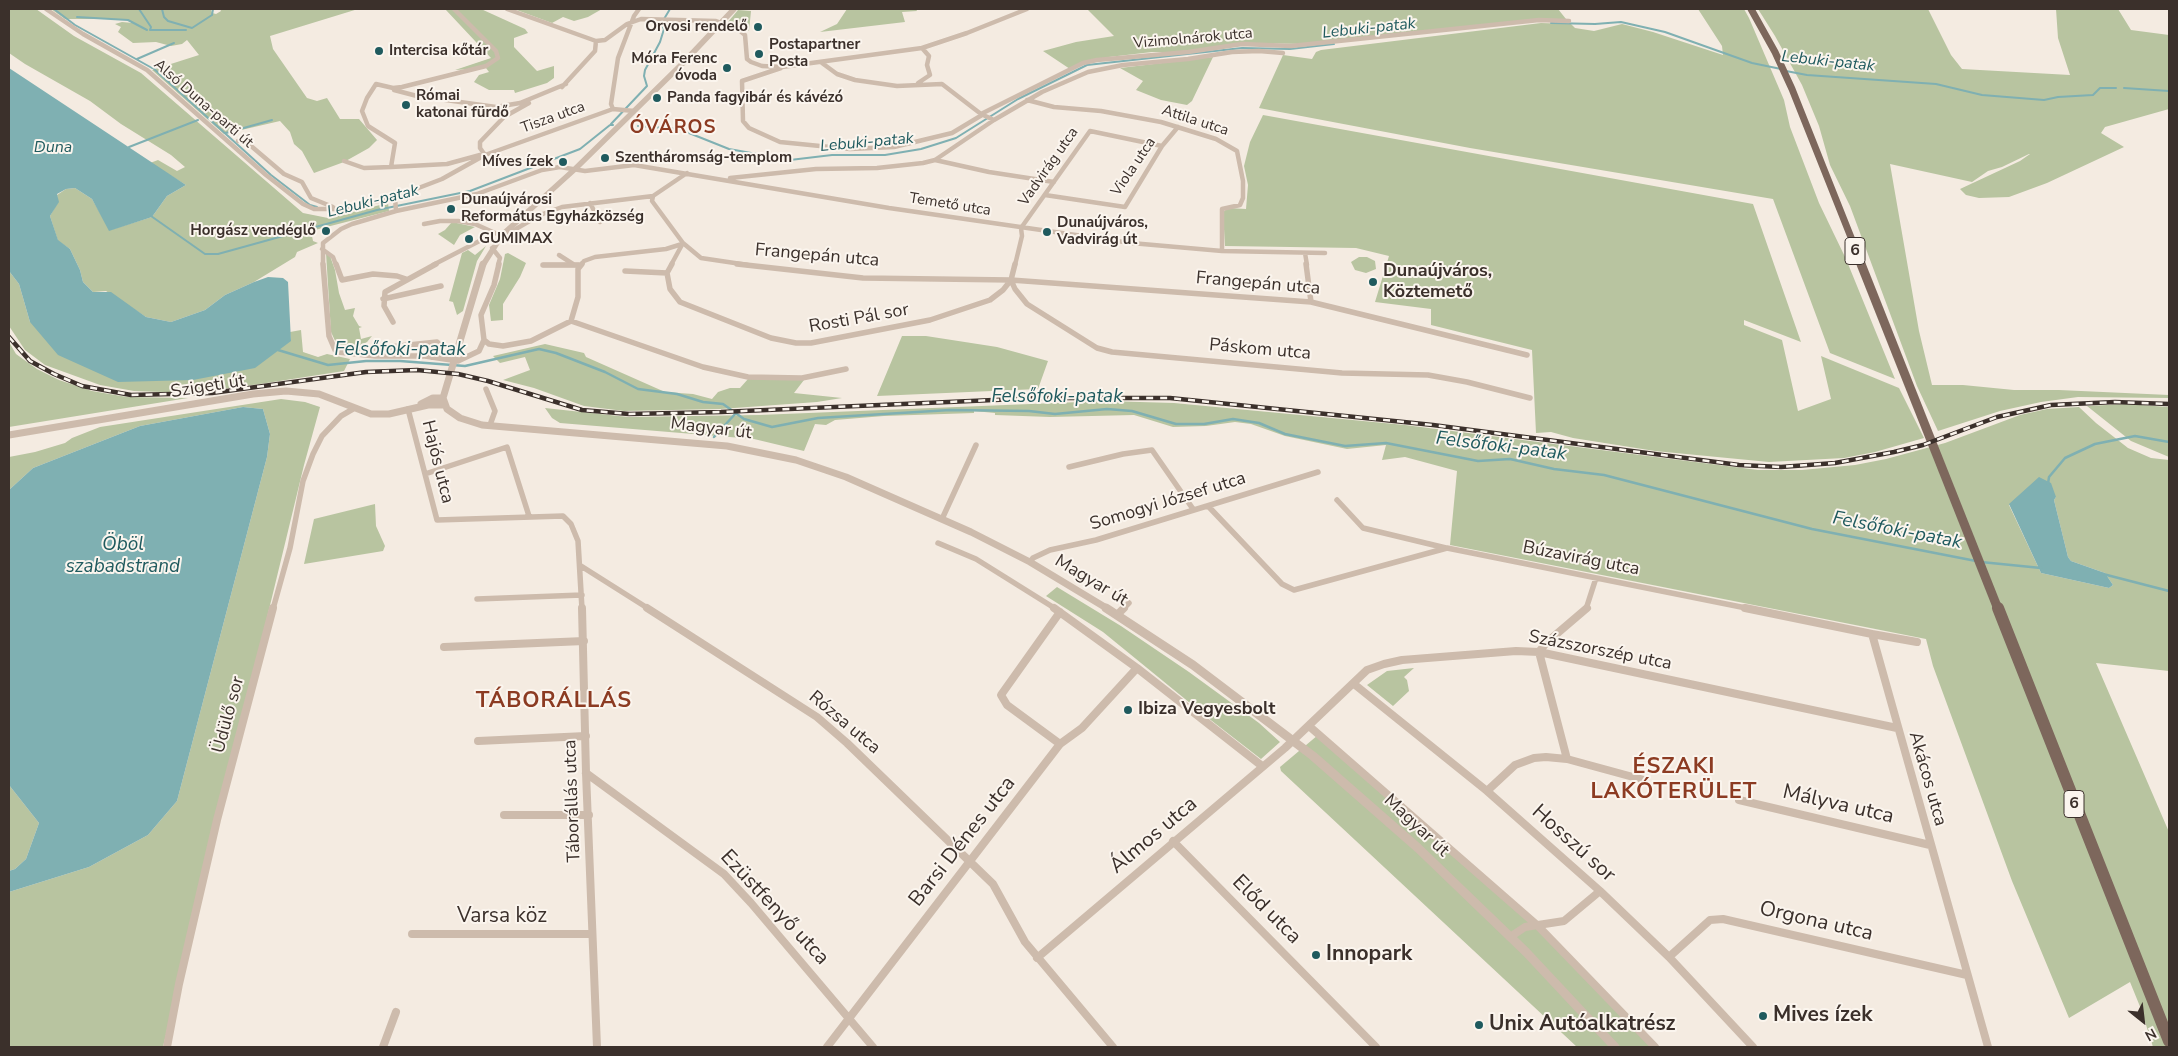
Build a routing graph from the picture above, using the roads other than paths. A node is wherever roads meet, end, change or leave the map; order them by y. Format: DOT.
graph roads {
  1 [pos="46,9"];
  2 [pos="454,9"];
  3 [pos="507,9"];
  4 [pos="639,9"];
  5 [pos="734,9"];
  6 [pos="1027,9"];
  7 [pos="1751,9"];
  8 [pos="632,21"];
  9 [pos="1569,21"];
  10 [pos="720,23"];
  11 [pos="596,41"];
  12 [pos="922,48"];
  13 [pos="1283,53"];
  14 [pos="822,63"];
  15 [pos="782,68"];
  16 [pos="910,85"];
  17 [pos="394,89"];
  18 [pos="1027,100"];
  19 [pos="528,102"];
  20 [pos="614,109"];
  21 [pos="631,111"];
  22 [pos="982,114"];
  23 [pos="994,120"];
  24 [pos="1178,127"];
  25 [pos="238,141"];
  26 [pos="1162,146"];
  27 [pos="484,154"];
  28 [pos="344,160"];
  29 [pos="935,160"];
  30 [pos="391,168"];
  31 [pos="574,169"];
  32 [pos="687,173"];
  33 [pos="719,178"];
  34 [pos="1054,182"];
  35 [pos="1045,195"];
  36 [pos="653,196"];
  37 [pos="590,203"];
  38 [pos="396,205"];
  39 [pos="341,209"];
  40 [pos="600,222"];
  41 [pos="424,224"];
  42 [pos="1021,228"];
  43 [pos="498,236"];
  44 [pos="683,243"];
  45 [pos="492,248"];
  46 [pos="322,249"];
  47 [pos="1222,252"];
  48 [pos="1305,253"];
  49 [pos="1325,253"];
  50 [pos="559,255"];
  51 [pos="543,265"];
  52 [pos="577,265"];
  53 [pos="624,271"];
  54 [pos="667,273"];
  55 [pos="406,279"];
  56 [pos="1011,280"];
  57 [pos="442,286"];
  58 [pos="383,299"];
  59 [pos="1312,302"];
  60 [pos="570,321"];
  61 [pos="393,322"];
  62 [pos="484,340"];
  63 [pos="335,350"];
  64 [pos="1527,355"];
  65 [pos="431,357"];
  66 [pos="846,369"];
  67 [pos="446,383"];
  68 [pos="486,389"];
  69 [pos="1530,398"];
  70 [pos="444,401"];
  71 [pos="427,403"];
  72 [pos="354,409"];
  73 [pos="409,409"];
  74 [pos="490,425"];
  75 [pos="9,435"];
  76 [pos="976,446"];
  77 [pos="1069,467"];
  78 [pos="1318,472"];
  79 [pos="425,474"];
  80 [pos="1337,500"];
  81 [pos="1208,506"];
  82 [pos="1193,509"];
  83 [pos="528,516"];
  84 [pos="942,520"];
  85 [pos="938,543"];
  86 [pos="1448,548"];
  87 [pos="1030,562"];
  88 [pos="581,566"];
  89 [pos="1596,578"];
  90 [pos="582,595"];
  91 [pos="477,600"];
  92 [pos="1129,603"];
  93 [pos="1060,612"];
  94 [pos="1117,615"];
  95 [pos="1872,634"];
  96 [pos="584,641"];
  97 [pos="1917,642"];
  98 [pos="444,647"];
  99 [pos="1539,652"];
  100 [pos="1137,668"];
  101 [pos="1354,684"];
  102 [pos="1309,726"];
  103 [pos="1897,728"];
  104 [pos="586,736"];
  105 [pos="1293,740"];
  106 [pos="478,741"];
  107 [pos="1060,744"];
  108 [pos="1567,759"];
  109 [pos="1262,766"];
  110 [pos="586,773"];
  111 [pos="1644,780"];
  112 [pos="1487,790"];
  113 [pos="1739,800"];
  114 [pos="504,815"];
  115 [pos="589,815"];
  116 [pos="1173,842"];
  117 [pos="1930,845"];
  118 [pos="970,860"];
  119 [pos="1600,891"];
  120 [pos="1538,926"];
  121 [pos="412,934"];
  122 [pos="592,934"];
  123 [pos="1510,937"];
  124 [pos="1037,958"];
  125 [pos="1669,958"];
  126 [pos="1967,975"];
  127 [pos="396,1012"];
  128 [pos="849,1018"];
  129 [pos="2169,1041"];
  130 [pos="167,1047"];
  131 [pos="383,1047"];
  132 [pos="597,1047"];
  133 [pos="827,1047"];
  134 [pos="872,1047"];
  135 [pos="1113,1047"];
  136 [pos="1376,1047"];
  137 [pos="1615,1047"];
  138 [pos="1655,1047"];
  139 [pos="1753,1047"];
  140 [pos="1988,1047"];
  1 -- 39 [label="street, Alsó Duna-parti út"];
  2 -- 17 [label="street"];
  3 -- 11 [label="street"];
  4 -- 8 [label="street"];
  5 -- 10 [label="street"];
  6 -- 12 [label="street"];
  7 -- 129 [label="main road, 6"];
  8 -- 10 [label="street"];
  8 -- 11 [label="street"];
  8 -- 20 [label="street"];
  9 -- 22 [label="street, Vizimolnárok utca"];
  10 -- 15 [label="street"];
  10 -- 21 [label="street"];
  11 -- 19 [label="street"];
  12 -- 14 [label="street"];
  12 -- 16 [label="street"];
  13 -- 18 [label="street"];
  14 -- 15 [label="street"];
  14 -- 16 [label="street"];
  15 -- 22 [label="street, Vizimolnárok utca"];
  16 -- 22 [label="street"];
  17 -- 19 [label="street"];
  17 -- 30 [label="street"];
  18 -- 23 [label="street"];
  18 -- 24 [label="street, Attila utca"];
  19 -- 27 [label="street"];
  20 -- 21 [label="street, Tisza utca"];
  20 -- 27 [label="street, Tisza utca"];
  21 -- 31 [label="street"];
  22 -- 23 [label="street"];
  23 -- 29 [label="street"];
  24 -- 26 [label="street, Viola utca"];
  24 -- 47 [label="street, Attila utca"];
  25 -- 39 [label="street"];
  26 -- 34 [label="street, Vadvirág utca"];
  26 -- 35 [label="street, Viola utca"];
  27 -- 30 [label="street"];
  27 -- 38 [label="street, Tisza utca"];
  28 -- 30 [label="street"];
  29 -- 33 [label="street"];
  29 -- 34 [label="street"];
  31 -- 32 [label="street, Temető utca"];
  31 -- 38 [label="street, Temető utca"];
  31 -- 43 [label="street"];
  32 -- 33 [label="street, Temető utca"];
  32 -- 36 [label="street"];
  33 -- 42 [label="street, Temető utca"];
  34 -- 35 [label="street, Vadvirág utca"];
  35 -- 42 [label="street, Vadvirág utca"];
  36 -- 37 [label="street"];
  36 -- 44 [label="street, Frangepán utca"];
  37 -- 40 [label="street"];
  37 -- 43 [label="street"];
  38 -- 39 [label="street, Tisza utca"];
  38 -- 46 [label="street"];
  41 -- 43 [label="street"];
  42 -- 47 [label="street, Temető utca"];
  42 -- 56 [label="street"];
  43 -- 45 [label="street"];
  43 -- 55 [label="street"];
  44 -- 52 [label="street"];
  44 -- 54 [label="street"];
  44 -- 56 [label="street, Frangepán utca"];
  45 -- 62 [label="street"];
  45 -- 67 [label="street"];
  46 -- 55 [label="street"];
  46 -- 63 [label="street"];
  47 -- 48 [label="street, Temető utca"];
  48 -- 49 [label="street, Temető utca"];
  48 -- 59 [label="street"];
  50 -- 52 [label="street"];
  51 -- 52 [label="street"];
  52 -- 60 [label="street"];
  53 -- 54 [label="street"];
  54 -- 56 [label="street, Rosti Pál sor"];
  55 -- 58 [label="street"];
  56 -- 59 [label="street, Frangepán utca"];
  56 -- 69 [label="street, Páskom utca"];
  57 -- 58 [label="street"];
  58 -- 61 [label="street"];
  59 -- 64 [label="street, Frangepán utca"];
  60 -- 62 [label="street"];
  60 -- 66 [label="street"];
  62 -- 65 [label="street"];
  63 -- 65 [label="street"];
  63 -- 65 [label="street"];
  67 -- 70 [label="street"];
  67 -- 71 [label="street"];
  68 -- 74 [label="street"];
  70 -- 71 [label="street, Szigeti út"];
  70 -- 74 [label="street, Magyar út"];
  71 -- 73 [label="street, Szigeti út"];
  72 -- 73 [label="street, Szigeti út"];
  72 -- 75 [label="street, Szigeti út"];
  72 -- 130 [label="street, Üdülő sor"];
  73 -- 79 [label="street, Hajós utca"];
  74 -- 84 [label="street, Magyar út"];
  76 -- 84 [label="street"];
  77 -- 82 [label="street"];
  78 -- 81 [label="street, Somogyi József utca"];
  79 -- 83 [label="street, Hajós utca"];
  79 -- 83 [label="street"];
  80 -- 86 [label="street"];
  81 -- 82 [label="street, Somogyi József utca"];
  81 -- 86 [label="street, Búzavirág utca"];
  82 -- 87 [label="street, Somogyi József utca"];
  83 -- 88 [label="street, Táborállás utca"];
  84 -- 87 [label="street, Magyar út"];
  85 -- 93 [label="street"];
  86 -- 89 [label="street, Búzavirág utca"];
  87 -- 94 [label="street, Magyar út"];
  88 -- 90 [label="street, Táborállás utca"];
  88 -- 118 [label="street, Rózsa utca"];
  89 -- 95 [label="street, Búzavirág utca"];
  89 -- 99 [label="street"];
  90 -- 91 [label="street"];
  90 -- 96 [label="street, Táborállás utca"];
  92 -- 94 [label="street"];
  93 -- 100 [label="street"];
  93 -- 107 [label="street"];
  94 -- 105 [label="street, Magyar út"];
  95 -- 97 [label="street"];
  95 -- 103 [label="street, Akácos utca"];
  96 -- 98 [label="street"];
  96 -- 104 [label="street, Táborállás utca"];
  99 -- 101 [label="street, Százszorszép utca"];
  99 -- 103 [label="street, Százszorszép utca"];
  99 -- 108 [label="street"];
  100 -- 107 [label="street, Barsi Dénes utca"];
  100 -- 109 [label="street"];
  101 -- 102 [label="street, Százszorszép utca"];
  101 -- 112 [label="street, Hosszú sor"];
  102 -- 105 [label="street, Százszorszép utca"];
  102 -- 120 [label="street"];
  103 -- 117 [label="street, Akácos utca"];
  104 -- 106 [label="street"];
  104 -- 110 [label="street, Táborállás utca"];
  105 -- 109 [label="street, Álmos utca"];
  105 -- 123 [label="street, Magyar út"];
  107 -- 118 [label="street, Barsi Dénes utca"];
  108 -- 111 [label="street"];
  108 -- 112 [label="street"];
  109 -- 116 [label="street, Álmos utca"];
  110 -- 115 [label="street, Táborállás utca"];
  110 -- 128 [label="street, Ezüstfenyő utca"];
  112 -- 119 [label="street, Hosszú sor"];
  113 -- 117 [label="street, Mályva utca"];
  114 -- 115 [label="street"];
  115 -- 122 [label="street, Táborállás utca"];
  116 -- 124 [label="street, Álmos utca"];
  116 -- 136 [label="street, Előd utca"];
  117 -- 126 [label="street, Akácos utca"];
  118 -- 124 [label="street, Rózsa utca"];
  118 -- 128 [label="street, Barsi Dénes utca"];
  119 -- 120 [label="street"];
  119 -- 125 [label="street, Hosszú sor"];
  120 -- 123 [label="street"];
  120 -- 138 [label="street"];
  121 -- 122 [label="street, Varsa köz"];
  122 -- 132 [label="street, Táborállás utca"];
  123 -- 137 [label="street, Magyar út"];
  124 -- 135 [label="street, Rózsa utca"];
  125 -- 126 [label="street, Orgona utca"];
  125 -- 139 [label="street, Hosszú sor"];
  126 -- 140 [label="street, Akácos utca"];
  127 -- 131 [label="street"];
  128 -- 133 [label="street, Barsi Dénes utca"];
  128 -- 134 [label="street, Ezüstfenyő utca"];
}
